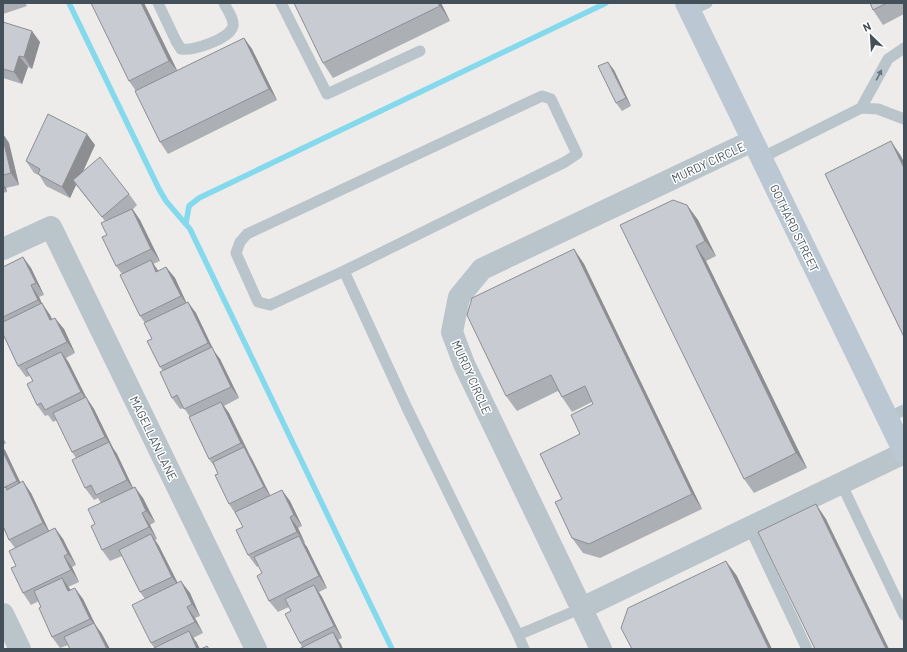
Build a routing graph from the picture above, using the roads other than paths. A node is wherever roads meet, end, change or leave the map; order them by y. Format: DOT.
graph roads {
  1 [pos="158,3"];
  2 [pos="224,3"];
  3 [pos="281,3"];
  4 [pos="694,6"];
  5 [pos="904,48"];
  6 [pos="420,51"];
  7 [pos="861,108"];
  8 [pos="904,119"];
  9 [pos="756,149"];
  10 [pos="3,249"];
  11 [pos="344,271"];
  12 [pos="896,414"];
  13 [pos="904,453"];
  14 [pos="841,483"];
  15 [pos="750,528"];
  16 [pos="582,608"];
  17 [pos="3,614"];
  18 [pos="904,615"];
  19 [pos="518,635"];
  20 [pos="20,649"];
  21 [pos="256,649"];
  22 [pos="524,649"];
  23 [pos="601,649"];
  24 [pos="807,649"];
  1 -- 2 [label="lane"];
  3 -- 6 [label="lane"];
  4 -- 9 [label="street, GOTHARD STREET"];
  7 -- 5 [label="lane, one-way"];
  7 -- 8 [label="lane"];
  7 -- 9 [label="lane"];
  9 -- 12 [label="street, GOTHARD STREET"];
  9 -- 16 [label="street, MURDY CIRCLE"];
  10 -- 21 [label="street, MAGELLAN LANE"];
  11 -- 11 [label="lane"];
  11 -- 19 [label="lane"];
  12 -- 13 [label="street, GOTHARD STREET"];
  13 -- 14 [label="street"];
  14 -- 15 [label="street"];
  14 -- 18 [label="lane"];
  15 -- 16 [label="street"];
  15 -- 24 [label="lane"];
  16 -- 19 [label="lane"];
  16 -- 23 [label="street, MURDY CIRCLE"];
  17 -- 20 [label="street"];
  19 -- 22 [label="lane"];
}
